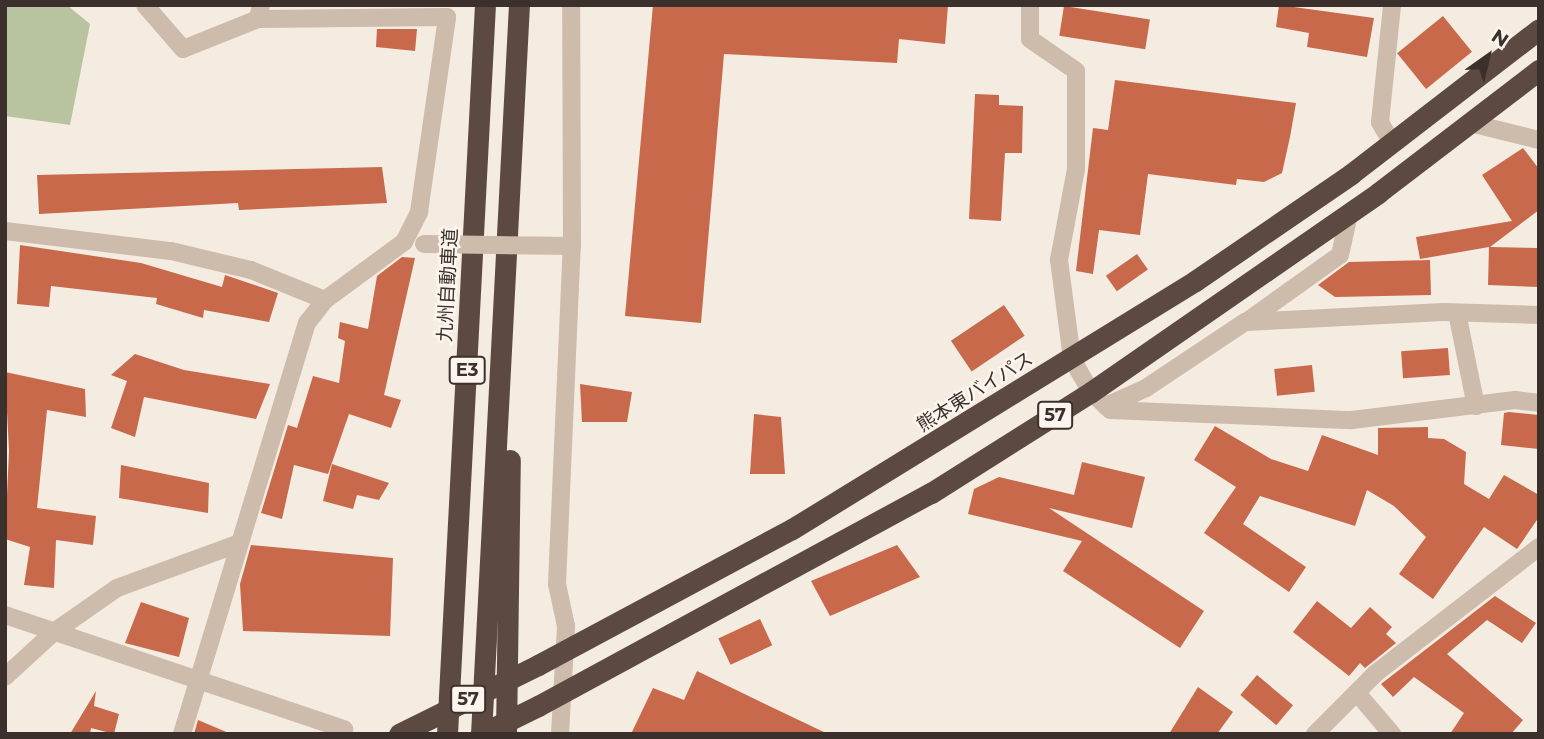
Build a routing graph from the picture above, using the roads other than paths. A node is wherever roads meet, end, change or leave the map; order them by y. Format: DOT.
graph roads {
  1 [pos="145,5"];
  2 [pos="485,5"];
  3 [pos="519,5"];
  4 [pos="571,5"];
  5 [pos="1030,5"];
  6 [pos="1392,5"];
  7 [pos="448,11"];
  8 [pos="259,12"];
  9 [pos="1539,29"];
  10 [pos="1539,70"];
  11 [pos="1470,123"];
  12 [pos="1539,140"];
  13 [pos="1392,144"];
  14 [pos="513,181"];
  15 [pos="1349,214"];
  16 [pos="5,231"];
  17 [pos="404,242"];
  18 [pos="572,246"];
  19 [pos="325,300"];
  20 [pos="1457,313"];
  21 [pos="1539,315"];
  22 [pos="1245,322"];
  23 [pos="1072,359"];
  24 [pos="1098,399"];
  25 [pos="1539,403"];
  26 [pos="1476,407"];
  27 [pos="237,544"];
  28 [pos="1539,547"];
  29 [pos="5,615"];
  30 [pos="54,632"];
  31 [pos="565,651"];
  32 [pos="5,677"];
  33 [pos="200,680"];
  34 [pos="1357,693"];
  35 [pos="565,694"];
  36 [pos="344,729"];
  37 [pos="182,734"];
  38 [pos="399,734"];
  39 [pos="447,734"];
  40 [pos="481,734"];
  41 [pos="506,734"];
  42 [pos="560,734"];
  43 [pos="1315,734"];
  44 [pos="1392,734"];
  1 -- 8 [label="street"];
  2 -- 39 [label="highway, 九州自動車道 / E3"];
  3 -- 14 [label="highway, E3"];
  4 -- 18 [label="street"];
  5 -- 23 [label="street"];
  6 -- 13 [label="street"];
  7 -- 8 [label="street"];
  7 -- 17 [label="street"];
  9 -- 13 [label="highway, 熊本東バイパス / 57"];
  10 -- 11 [label="highway, 57"];
  11 -- 12 [label="street"];
  11 -- 15 [label="highway, 57"];
  13 -- 23 [label="highway, 熊本東バイパス / 57"];
  14 -- 40 [label="highway, E3"];
  14 -- 41 [label="highway"];
  15 -- 22 [label="street"];
  15 -- 24 [label="highway, 57"];
  16 -- 19 [label="street"];
  17 -- 18 [label="street, bridge"];
  17 -- 19 [label="street"];
  18 -- 31 [label="street"];
  19 -- 27 [label="street"];
  20 -- 21 [label="street"];
  20 -- 22 [label="street"];
  20 -- 26 [label="street"];
  22 -- 24 [label="street"];
  23 -- 24 [label="street"];
  23 -- 31 [label="highway, 熊本東バイパス / 57"];
  24 -- 26 [label="street"];
  24 -- 35 [label="highway, 57"];
  25 -- 26 [label="street"];
  27 -- 30 [label="street"];
  27 -- 33 [label="street"];
  28 -- 34 [label="street"];
  29 -- 30 [label="street"];
  30 -- 32 [label="street"];
  30 -- 33 [label="street"];
  31 -- 35 [label="street"];
  31 -- 38 [label="highway, 熊本東バイパス / 57, bridge"];
  33 -- 36 [label="street"];
  33 -- 37 [label="street"];
  34 -- 43 [label="street"];
  34 -- 44 [label="street"];
  35 -- 40 [label="highway, 57, bridge"];
  35 -- 42 [label="street"];
}
